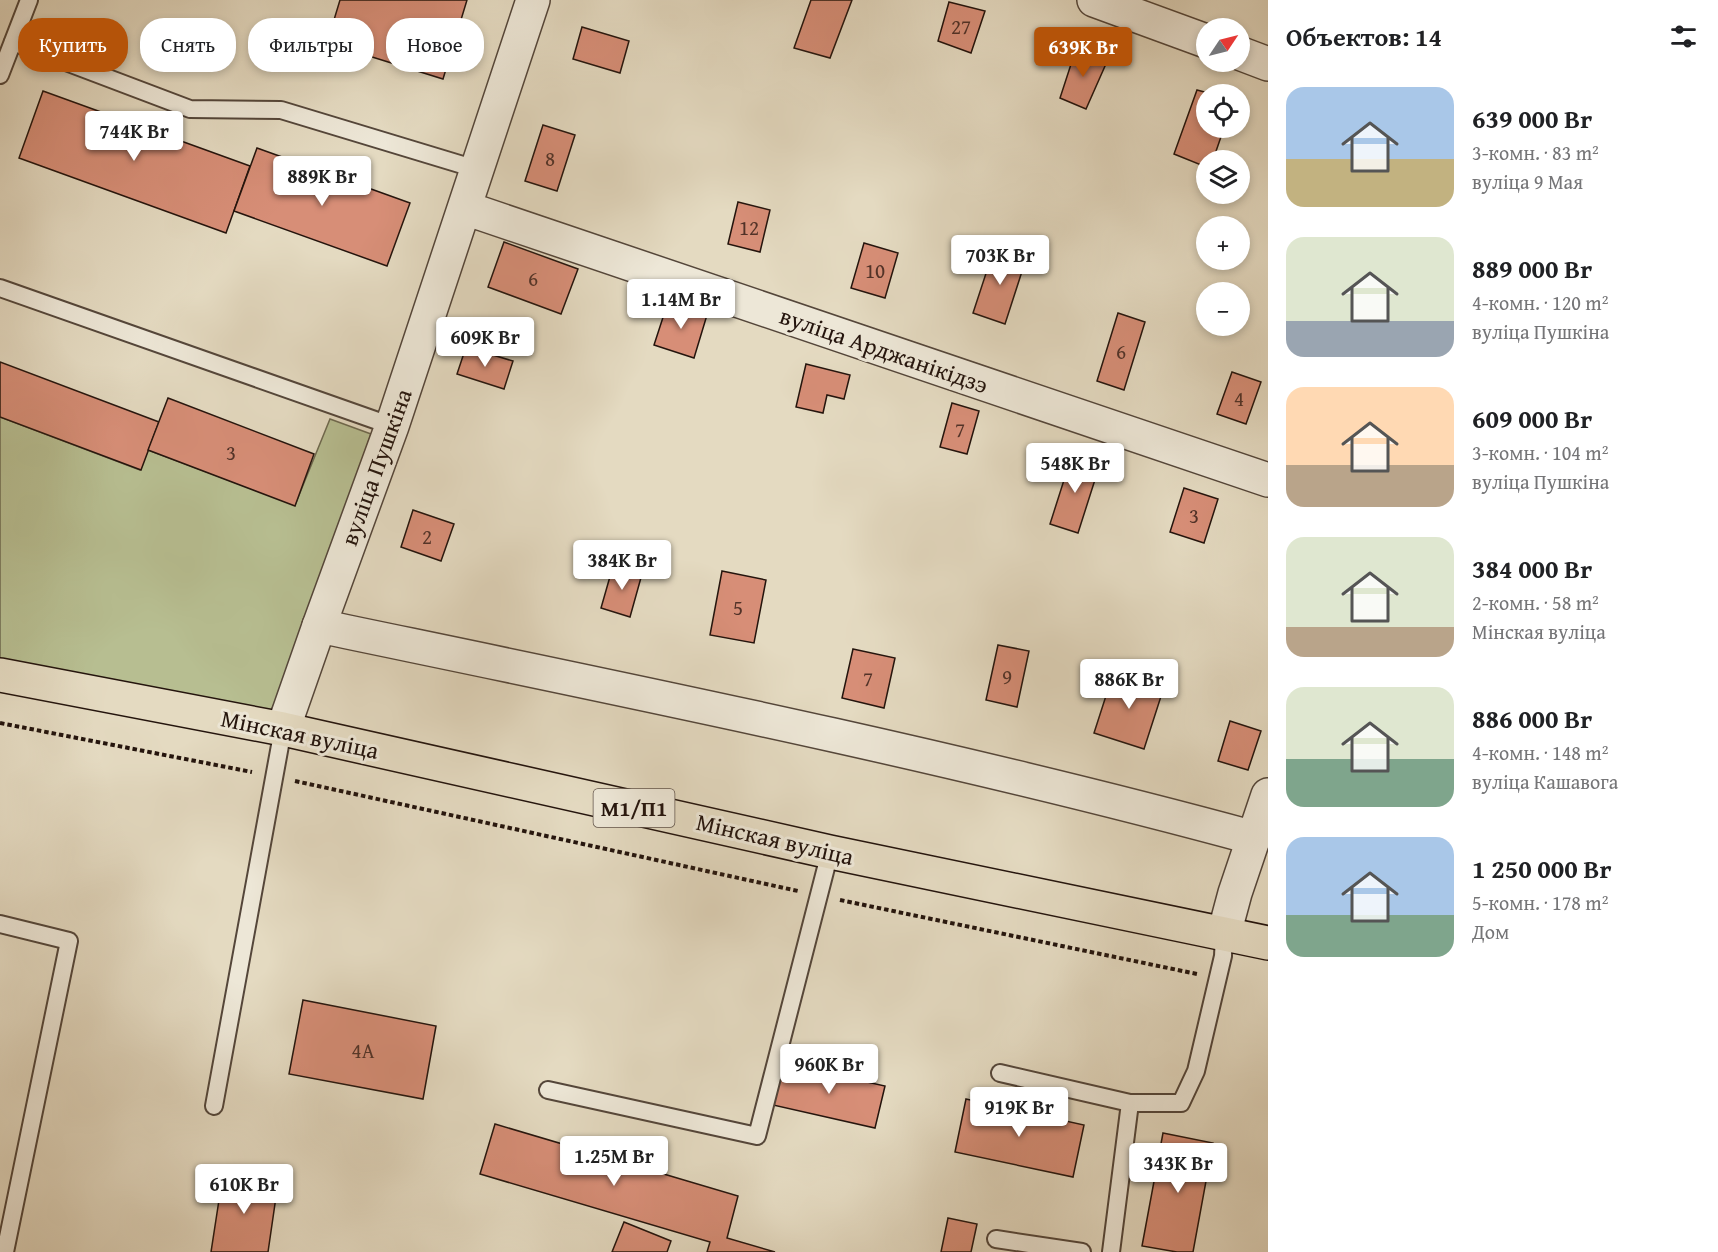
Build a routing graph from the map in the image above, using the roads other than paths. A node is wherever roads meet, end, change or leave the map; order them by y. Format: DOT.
graph roads {
  1 [pos="30,0"];
  2 [pos="533,0"];
  3 [pos="1094,0"];
  4 [pos="1196,37"];
  5 [pos="13,42"];
  6 [pos="1250,57"];
  7 [pos="1268,64"];
  8 [pos="0,75"];
  9 [pos="476,169"];
  10 [pos="465,208"];
  11 [pos="0,288"];
  12 [pos="392,426"];
  13 [pos="1268,480"];
  14 [pos="319,626"];
  15 [pos="0,675"];
  16 [pos="283,729"];
  17 [pos="1268,795"];
  18 [pos="1254,838"];
  19 [pos="830,852"];
  20 [pos="0,924"];
  21 [pos="1268,943"];
  22 [pos="1223,945"];
  23 [pos="1000,1074"];
  24 [pos="548,1090"];
  25 [pos="1130,1103"];
  26 [pos="214,1106"];
  27 [pos="996,1239"];
  28 [pos="5,1252"];
  29 [pos="1082,1252"];
  30 [pos="1111,1252"];
  1 -- 5 [label="lane"];
  2 -- 9 [label="street, вуліца Пушкіна"];
  3 -- 4 [label="street"];
  5 -- 8 [label="lane"];
  5 -- 9 [label="lane"];
  6 -- 7 [label="street"];
  9 -- 10 [label="street, вуліца Пушкіна"];
  10 -- 12 [label="street, вуліца Пушкіна"];
  10 -- 13 [label="street, вуліца Арджанікідзэ"];
  11 -- 12 [label="lane"];
  12 -- 14 [label="street, вуліца Пушкіна"];
  14 -- 16 [label="street, вуліца Пушкіна"];
  14 -- 18 [label="street"];
  15 -- 16 [label="main road, Мінская вуліца / М1/П1"];
  16 -- 19 [label="main road, Мінская вуліца / М1/П1"];
  16 -- 26 [label="lane"];
  17 -- 18 [label="street"];
  18 -- 22 [label="street"];
  19 -- 22 [label="main road, Мінская вуліца / М1/П1"];
  19 -- 24 [label="lane"];
  20 -- 28 [label="lane"];
  21 -- 22 [label="main road, Мінская вуліца / М1/П1"];
  22 -- 25 [label="lane"];
  23 -- 25 [label="lane"];
  25 -- 30 [label="lane"];
  27 -- 29 [label="lane"];
}
